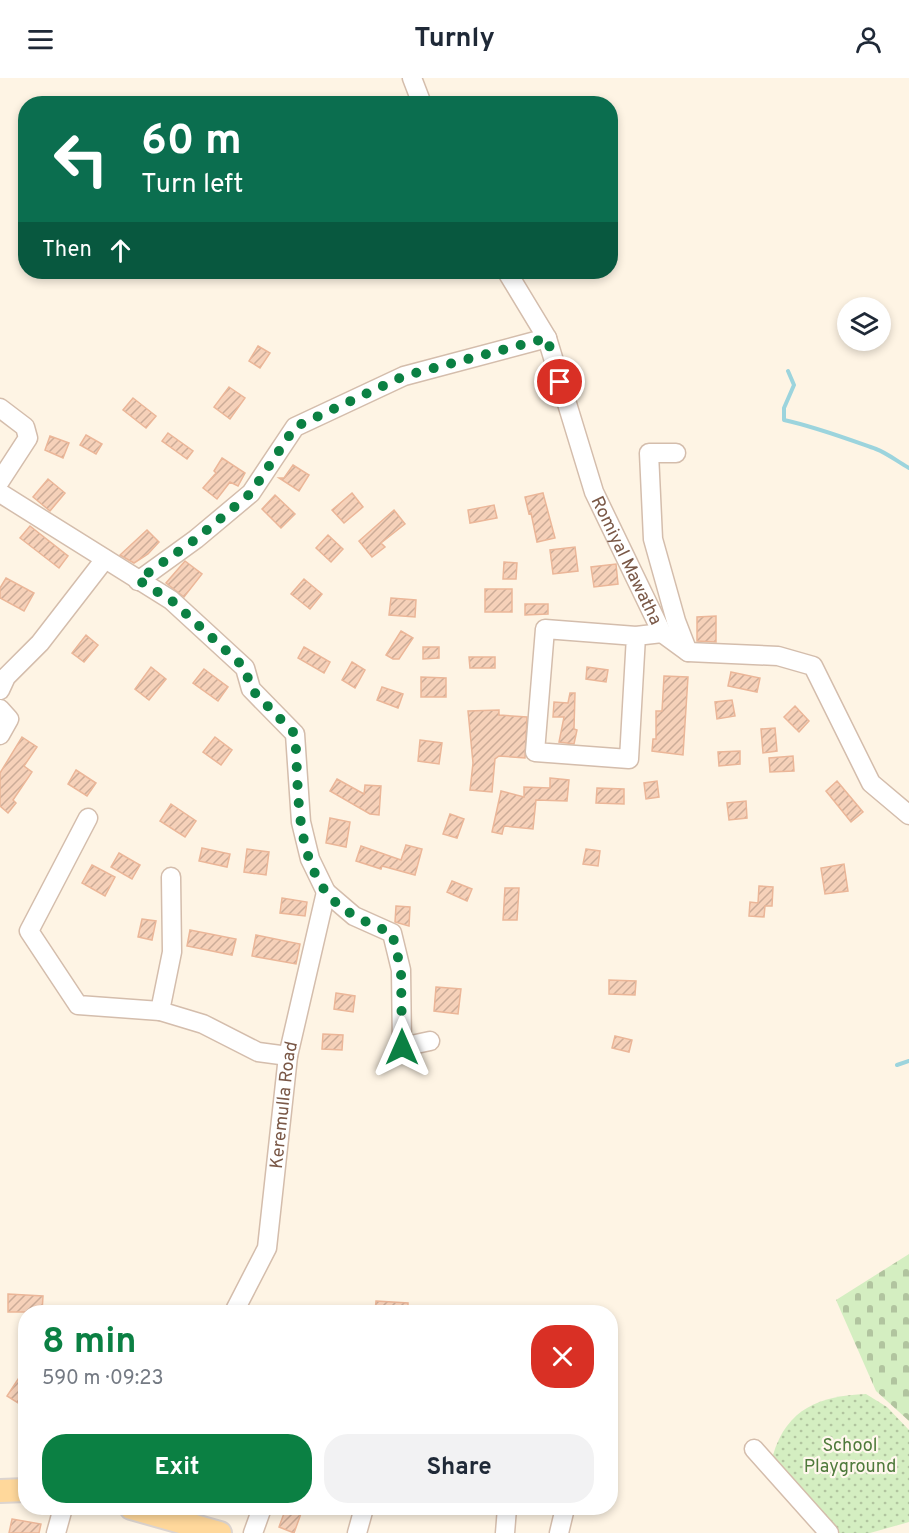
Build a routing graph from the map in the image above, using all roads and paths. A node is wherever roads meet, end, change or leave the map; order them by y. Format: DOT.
graph roads {
  1 [pos="412,78"];
  2 [pos="419,96"];
  3 [pos="511,279"];
  4 [pos="547,338"];
  5 [pos="0,408"];
  6 [pos="676,453"];
  7 [pos="0,481"];
  8 [pos="0,493"];
  9 [pos="105,559"];
  10 [pos="138,580"];
  11 [pos="662,633"];
  12 [pos="636,636"];
  13 [pos="688,652"];
  14 [pos="2,680"];
  15 [pos="0,710"];
  16 [pos="0,735"];
  17 [pos="909,815"];
  18 [pos="88,818"];
  19 [pos="171,877"];
  20 [pos="326,892"];
  21 [pos="160,1011"];
  22 [pos="430,1041"];
  23 [pos="288,1056"];
  24 [pos="238,1305"];
  25 [pos="754,1449"];
  26 [pos="18,1490"];
  27 [pos="0,1491"];
  28 [pos="61,1515"];
  29 [pos="169,1515"];
  30 [pos="259,1515"];
  31 [pos="362,1515"];
  32 [pos="506,1515"];
  33 [pos="563,1515"];
  34 [pos="56,1533"];
  35 [pos="220,1533"];
  36 [pos="253,1533"];
  37 [pos="357,1533"];
  38 [pos="505,1533"];
  39 [pos="559,1533"];
  40 [pos="830,1533"];
  1 -- 2 [label="street"];
  3 -- 4 [label="street, Romiyal Mawatha"];
  4 -- 10 [label="street"];
  4 -- 11 [label="street, Romiyal Mawatha"];
  5 -- 7 [label="street"];
  6 -- 13 [label="street"];
  8 -- 9 [label="street"];
  9 -- 10 [label="street"];
  9 -- 14 [label="street"];
  10 -- 20 [label="street"];
  11 -- 12 [label="street"];
  11 -- 13 [label="street, Romiyal Mawatha"];
  12 -- 12 [label="street"];
  13 -- 17 [label="street"];
  15 -- 16 [label="street"];
  18 -- 21 [label="street"];
  19 -- 21 [label="street"];
  20 -- 22 [label="street"];
  20 -- 23 [label="street, Keremulla Road"];
  21 -- 23 [label="street"];
  23 -- 24 [label="street, Keremulla Road"];
  25 -- 40 [label="street"];
  26 -- 27 [label="main road"];
  28 -- 34 [label="street"];
  29 -- 35 [label="main road"];
  30 -- 36 [label="street"];
  31 -- 37 [label="street"];
  32 -- 38 [label="street"];
  33 -- 39 [label="street"];
}
